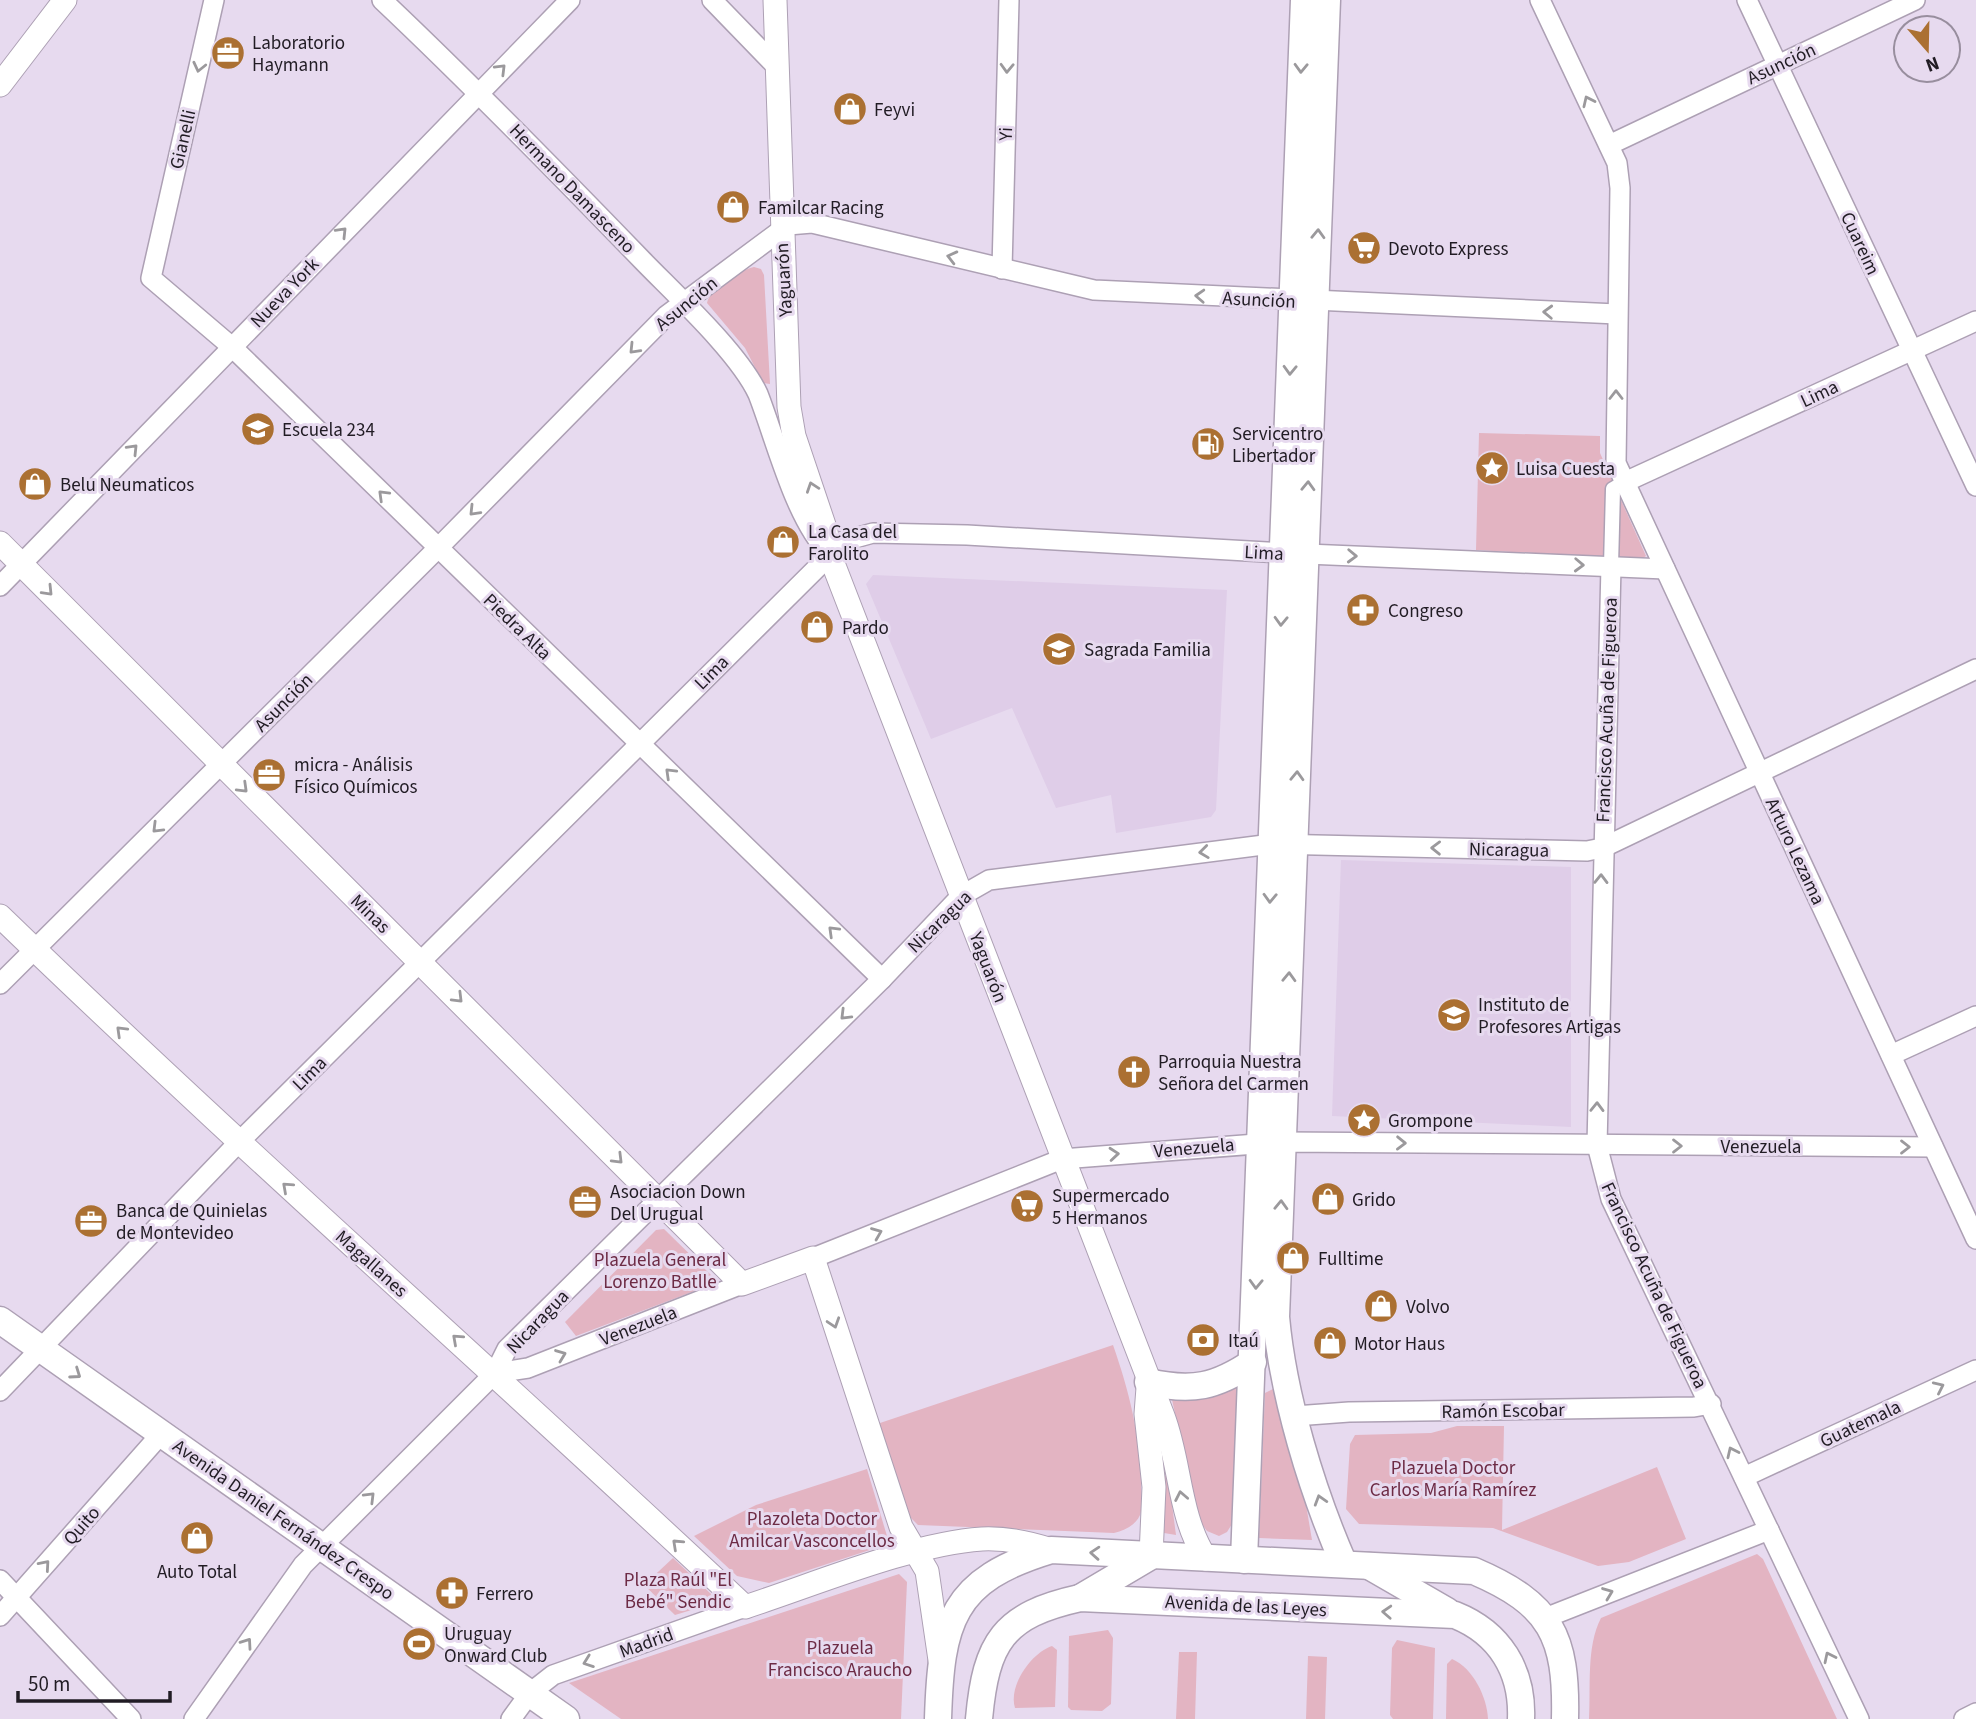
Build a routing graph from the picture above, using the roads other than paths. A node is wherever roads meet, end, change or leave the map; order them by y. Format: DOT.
graph roads {
  1 [pos="65,0"];
  2 [pos="214,0"];
  3 [pos="382,0"];
  4 [pos="570,0"];
  5 [pos="712,0"];
  6 [pos="775,0"];
  7 [pos="1009,0"];
  8 [pos="1304,0"];
  9 [pos="1327,0"];
  10 [pos="1540,0"];
  11 [pos="1747,0"];
  12 [pos="1915,0"];
  13 [pos="1777,64"];
  14 [pos="778,66"];
  15 [pos="0,85"];
  16 [pos="479,91"];
  17 [pos="1609,145"];
  18 [pos="781,229"];
  19 [pos="1002,269"];
  20 [pos="151,278"];
  21 [pos="683,302"];
  22 [pos="1304,302"];
  23 [pos="1617,314"];
  24 [pos="1976,321"];
  25 [pos="232,346"];
  26 [pos="1912,351"];
  27 [pos="754,386"];
  28 [pos="1625,482"];
  29 [pos="1976,486"];
  30 [pos="0,543"];
  31 [pos="438,548"];
  32 [pos="829,553"];
  33 [pos="1295,554"];
  34 [pos="22,564"];
  35 [pos="1611,566"];
  36 [pos="1665,569"];
  37 [pos="0,586"];
  38 [pos="1976,669"];
  39 [pos="640,744"];
  40 [pos="219,765"];
  41 [pos="1759,771"];
  42 [pos="1283,844"];
  43 [pos="1602,848"];
  44 [pos="961,896"];
  45 [pos="0,916"];
  46 [pos="35,950"];
  47 [pos="422,962"];
  48 [pos="882,979"];
  49 [pos="0,984"];
  50 [pos="1976,1016"];
  51 [pos="1891,1055"];
  52 [pos="1273,1142"];
  53 [pos="238,1143"];
  54 [pos="1597,1146"];
  55 [pos="1933,1147"];
  56 [pos="1062,1159"];
  57 [pos="658,1200"];
  58 [pos="1976,1239"];
  59 [pos="813,1258"];
  60 [pos="742,1284"];
  61 [pos="0,1320"];
  62 [pos="39,1348"];
  63 [pos="1253,1362"];
  64 [pos="1976,1370"];
  65 [pos="495,1373"];
  66 [pos="1148,1382"];
  67 [pos="0,1391"];
  68 [pos="1710,1404"];
  69 [pos="1295,1416"];
  70 [pos="161,1434"];
  71 [pos="1744,1477"];
  72 [pos="1769,1530"];
  73 [pos="322,1545"];
  74 [pos="1051,1550"];
  75 [pos="917,1551"];
  76 [pos="1151,1556"];
  77 [pos="1206,1559"];
  78 [pos="1244,1560"];
  79 [pos="1355,1564"];
  80 [pos="0,1580"];
  81 [pos="17,1597"];
  82 [pos="1080,1598"];
  83 [pos="745,1607"];
  84 [pos="1455,1615"];
  85 [pos="0,1616"];
  86 [pos="1545,1618"];
  87 [pos="940,1660"];
  88 [pos="983,1680"];
  89 [pos="530,1693"];
  90 [pos="1976,1713"];
  91 [pos="938,1718"];
  92 [pos="131,1719"];
  93 [pos="194,1719"];
  94 [pos="511,1719"];
  95 [pos="566,1719"];
  96 [pos="979,1719"];
  97 [pos="1521,1719"];
  98 [pos="1565,1719"];
  99 [pos="1859,1719"];
  100 [pos="1964,1719"];
  1 -- 15 [label="street"];
  2 -- 20 [label="street, Gianelli, one-way"];
  3 -- 16 [label="street, Hermano Damasceno"];
  16 -- 4 [label="street, Nueva York, one-way"];
  5 -- 14 [label="street"];
  6 -- 14 [label="street, Yaguarón"];
  7 -- 19 [label="street, Yi, one-way"];
  8 -- 22 [label="main road, one-way"];
  22 -- 9 [label="main road, one-way"];
  17 -- 10 [label="street, one-way"];
  11 -- 13 [label="street, Cuareim"];
  12 -- 13 [label="street, Asunción"];
  13 -- 17 [label="street, Asunción"];
  13 -- 26 [label="street, Cuareim"];
  14 -- 18 [label="street, Yaguarón"];
  16 -- 21 [label="street, Hermano Damasceno"];
  25 -- 16 [label="street, Nueva York, one-way"];
  17 -- 23 [label="street"];
  19 -- 18 [label="street, Asunción, one-way"];
  18 -- 21 [label="street, Asunción"];
  32 -- 18 [label="street, Yaguarón, one-way"];
  22 -- 19 [label="street, Asunción, one-way"];
  20 -- 25 [label="street, Piedra Alta"];
  21 -- 27 [label="street, Hermano Damasceno"];
  21 -- 31 [label="street, Asunción, one-way"];
  23 -- 22 [label="street, Asunción, one-way"];
  22 -- 33 [label="main road"];
  28 -- 23 [label="street, Arturo Lezama, one-way"];
  24 -- 26 [label="street, Lima"];
  31 -- 25 [label="street, Piedra Alta, one-way"];
  34 -- 25 [label="street, Nueva York, one-way"];
  26 -- 28 [label="street, Lima"];
  26 -- 29 [label="street, Cuareim"];
  27 -- 32 [label="street, Yaguarón"];
  28 -- 35 [label="street"];
  28 -- 36 [label="street, Arturo Lezama"];
  30 -- 34 [label="street, Minas"];
  31 -- 39 [label="street, Piedra Alta"];
  31 -- 40 [label="street, Asunción"];
  32 -- 33 [label="street, Lima"];
  32 -- 39 [label="street, Lima"];
  32 -- 44 [label="street, Yaguarón"];
  33 -- 35 [label="street, Lima, one-way"];
  33 -- 42 [label="main road"];
  34 -- 37 [label="street, Nueva York"];
  34 -- 40 [label="street, Minas, one-way"];
  35 -- 36 [label="street, Lima"];
  35 -- 43 [label="street, Francisco Acuña de Figueroa"];
  36 -- 41 [label="street, Arturo Lezama"];
  38 -- 41 [label="street, Nicaragua"];
  39 -- 47 [label="street, Lima"];
  48 -- 39 [label="street, Piedra Alta, one-way"];
  40 -- 46 [label="street, Asunción, one-way"];
  40 -- 47 [label="street, Minas, one-way"];
  41 -- 43 [label="street, Nicaragua"];
  41 -- 51 [label="street, Arturo Lezama"];
  43 -- 42 [label="street, Nicaragua, one-way"];
  42 -- 44 [label="street, Nicaragua, one-way"];
  42 -- 52 [label="main road"];
  54 -- 43 [label="street, Francisco Acuña de Figueroa, one-way"];
  44 -- 48 [label="street, Nicaragua"];
  44 -- 56 [label="street, Yaguarón"];
  45 -- 46 [label="street, Magallanes"];
  46 -- 49 [label="street, Asunción"];
  53 -- 46 [label="street, Magallanes, one-way"];
  47 -- 53 [label="street, Lima"];
  47 -- 57 [label="street, Minas, one-way"];
  48 -- 57 [label="street, Nicaragua, one-way"];
  50 -- 51 [label="street"];
  51 -- 55 [label="street, Arturo Lezama"];
  52 -- 54 [label="street, Venezuela, one-way"];
  56 -- 52 [label="street, Venezuela, one-way"];
  52 -- 63 [label="main road, one-way"];
  69 -- 52 [label="main road, one-way"];
  53 -- 62 [label="street, Lima"];
  65 -- 53 [label="street, Magallanes, one-way"];
  54 -- 55 [label="street, Venezuela, one-way"];
  54 -- 68 [label="street, Francisco Acuña de Figueroa"];
  55 -- 58 [label="street, Arturo Lezama"];
  59 -- 56 [label="street, Venezuela, one-way"];
  56 -- 66 [label="street, Yaguarón"];
  57 -- 60 [label="street, Minas"];
  57 -- 65 [label="street, Nicaragua"];
  59 -- 60 [label="street, Venezuela"];
  59 -- 75 [label="street, one-way"];
  65 -- 60 [label="street, Venezuela, one-way"];
  61 -- 62 [label="main road, Avenida Daniel Fernández Crespo"];
  62 -- 67 [label="street, Lima"];
  62 -- 70 [label="main road, Avenida Daniel Fernández Crespo, one-way"];
  63 -- 66 [label="main road"];
  63 -- 78 [label="main road"];
  71 -- 64 [label="street, Guatemala, one-way"];
  73 -- 65 [label="street, Nicaragua, one-way"];
  83 -- 65 [label="street, Magallanes, one-way"];
  66 -- 76 [label="street, Yaguarón"];
  77 -- 66 [label="street, Yaguarón, one-way"];
  68 -- 69 [label="street, Ramón Escobar"];
  71 -- 68 [label="street, Francisco Acuña de Figueroa, one-way"];
  79 -- 69 [label="main road, one-way"];
  70 -- 73 [label="main road, Avenida Daniel Fernández Crespo"];
  81 -- 70 [label="street, Quito, one-way"];
  71 -- 72 [label="street, Francisco Acuña de Figueroa"];
  86 -- 72 [label="street, one-way"];
  99 -- 72 [label="street, Francisco Acuña de Figueroa, one-way"];
  73 -- 89 [label="main road, Avenida Daniel Fernández Crespo"];
  93 -- 73 [label="street, Nicaragua, one-way"];
  74 -- 75 [label="street"];
  76 -- 74 [label="main road, one-way"];
  74 -- 87 [label="main road"];
  75 -- 83 [label="street, Madrid"];
  75 -- 87 [label="street"];
  76 -- 77 [label="main road"];
  76 -- 82 [label="main road"];
  77 -- 78 [label="main road"];
  78 -- 79 [label="main road"];
  79 -- 84 [label="main road"];
  79 -- 86 [label="main road"];
  80 -- 81 [label="street"];
  81 -- 85 [label="street, Quito"];
  81 -- 92 [label="street"];
  84 -- 82 [label="main road, Avenida de las Leyes, one-way"];
  82 -- 88 [label="main road, Avenida de las Leyes"];
  83 -- 89 [label="street, Madrid, one-way"];
  84 -- 97 [label="main road, Avenida de las Leyes"];
  86 -- 98 [label="main road"];
  87 -- 91 [label="main road"];
  88 -- 91 [label="main road"];
  88 -- 96 [label="main road, Avenida de las Leyes"];
  89 -- 94 [label="street, Madrid"];
  89 -- 95 [label="main road, Avenida Daniel Fernández Crespo"];
  90 -- 100 [label="street"];
}
